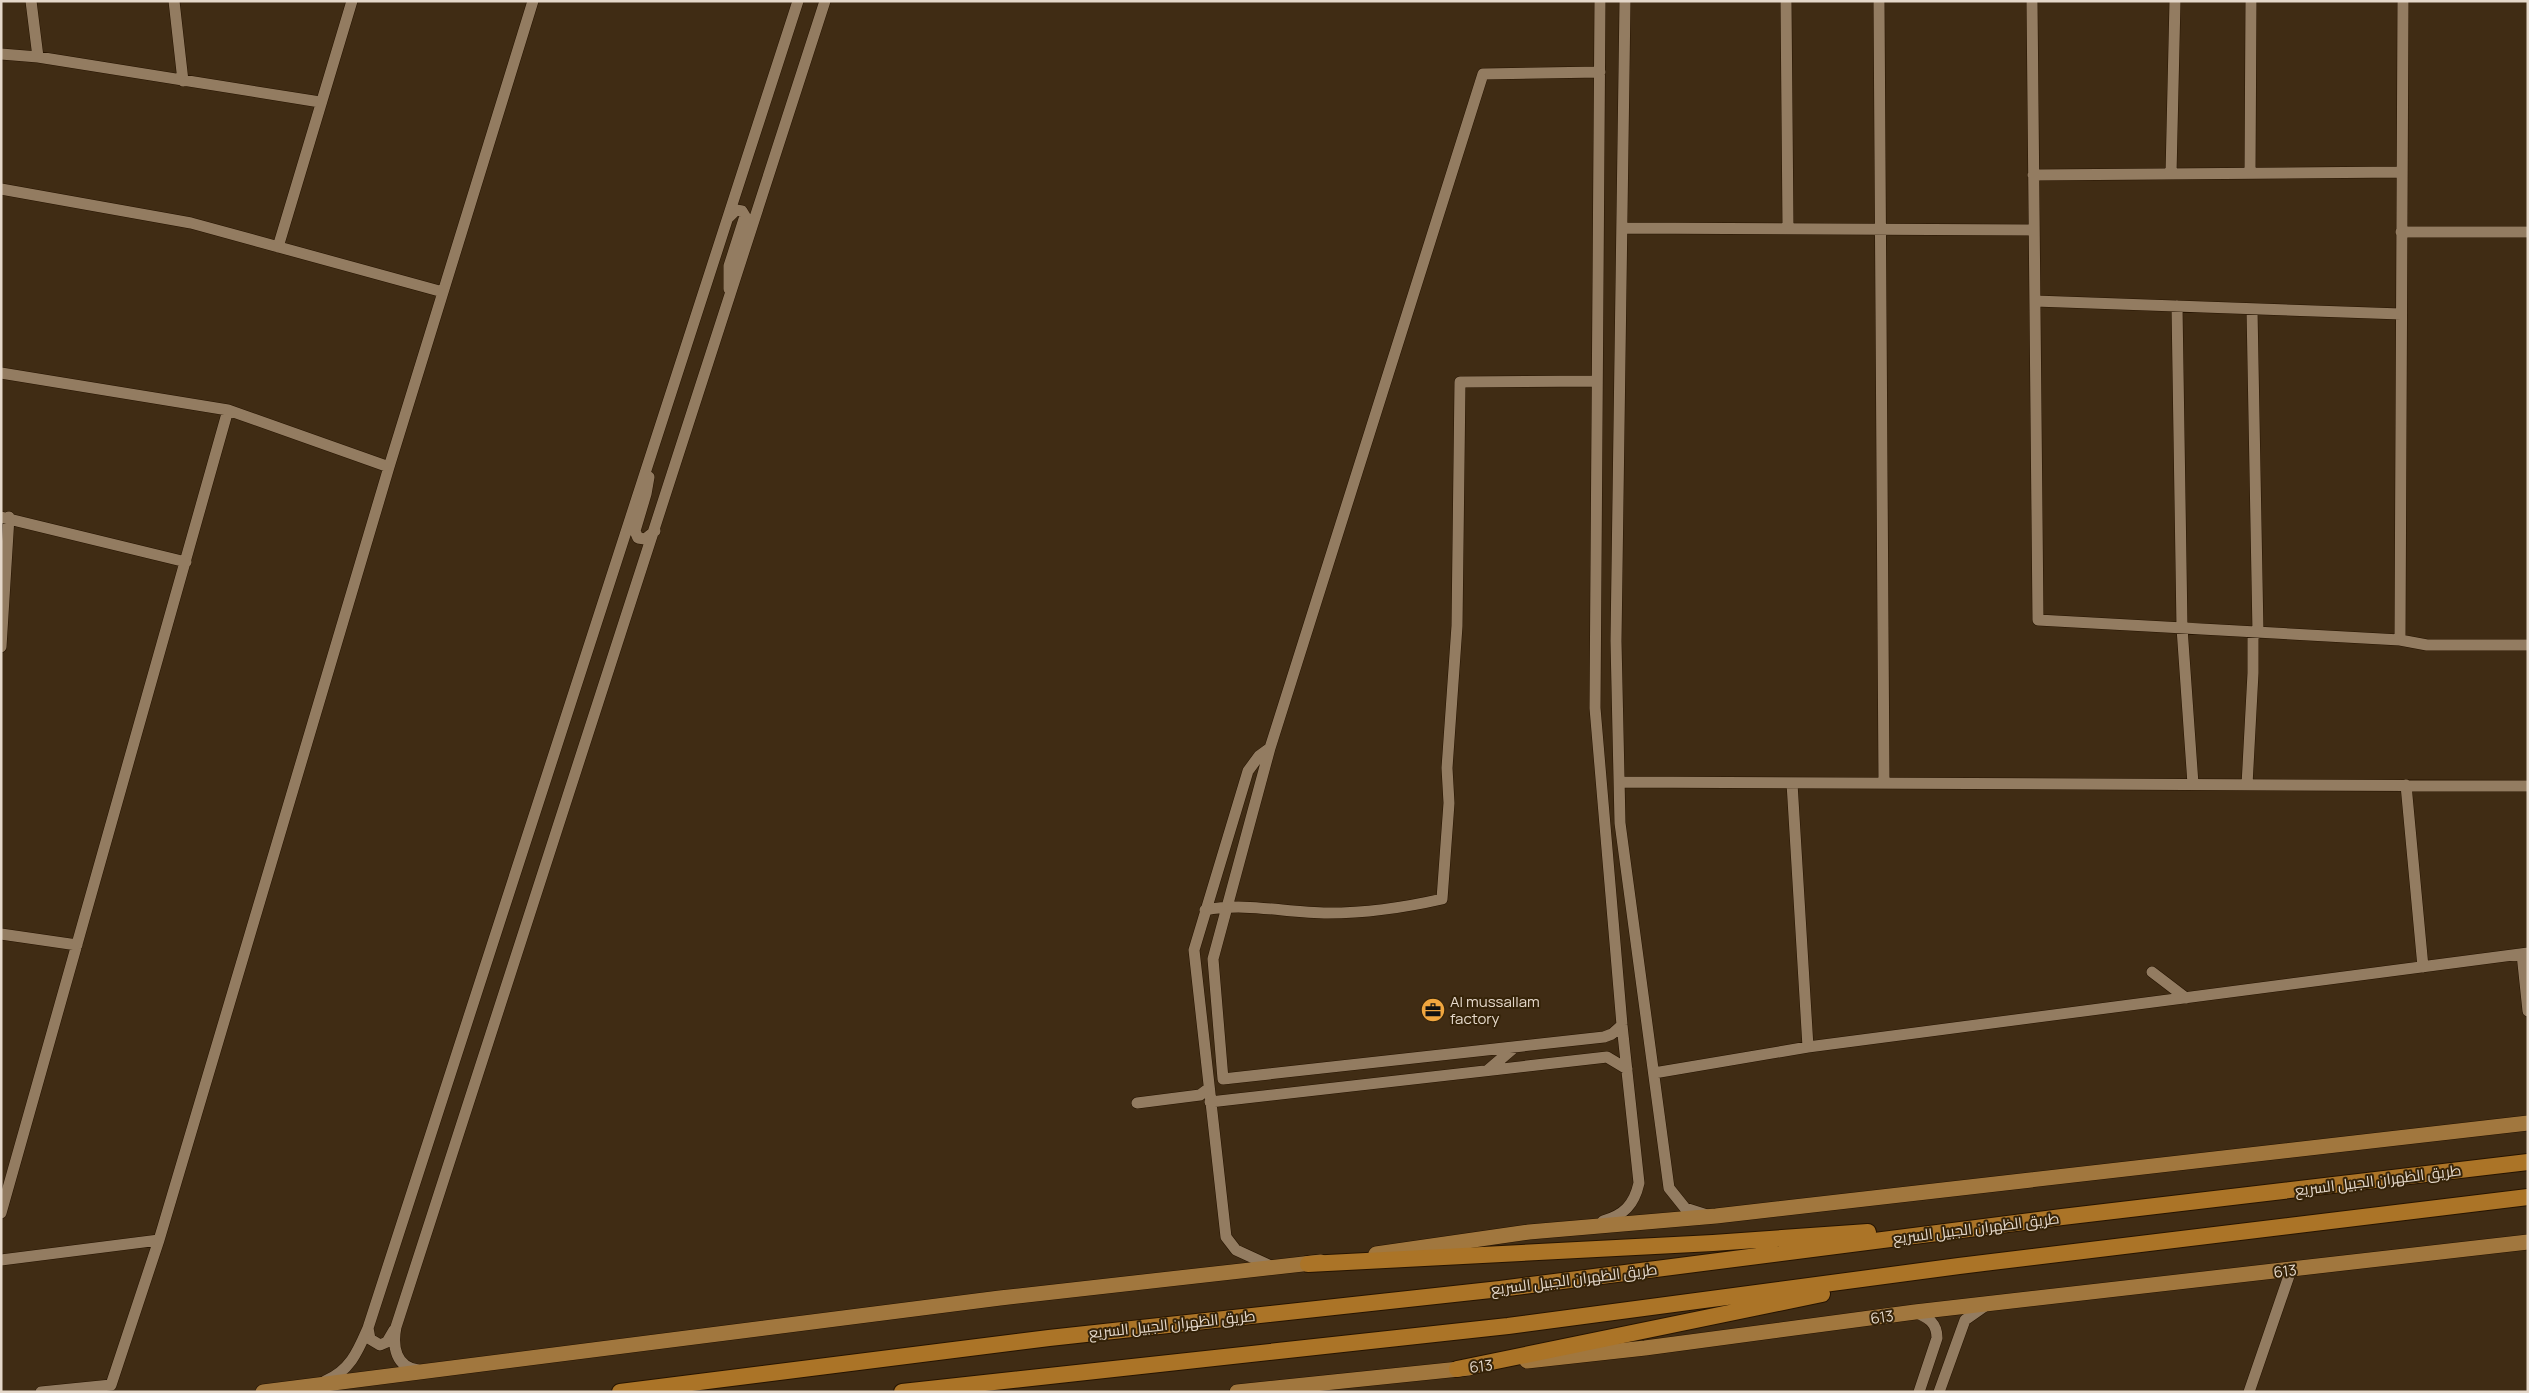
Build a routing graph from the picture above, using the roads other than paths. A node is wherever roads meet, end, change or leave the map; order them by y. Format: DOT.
graph roads {
  1 [pos="31,1"];
  2 [pos="174,1"];
  3 [pos="352,1"];
  4 [pos="533,1"];
  5 [pos="798,1"];
  6 [pos="825,1"];
  7 [pos="1600,1"];
  8 [pos="1625,1"];
  9 [pos="1786,1"];
  10 [pos="1879,1"];
  11 [pos="2032,1"];
  12 [pos="2175,1"];
  13 [pos="2250,1"];
  14 [pos="2403,1"];
  15 [pos="1,54"];
  16 [pos="38,58"];
  17 [pos="1600,72"];
  18 [pos="183,81"];
  19 [pos="320,102"];
  20 [pos="2402,172"];
  21 [pos="2171,174"];
  22 [pos="2250,174"];
  23 [pos="2033,175"];
  24 [pos="1,189"];
  25 [pos="726,221"];
  26 [pos="1788,227"];
  27 [pos="1622,228"];
  28 [pos="1880,230"];
  29 [pos="2034,230"];
  30 [pos="2401,232"];
  31 [pos="2528,232"];
  32 [pos="278,247"];
  33 [pos="443,292"];
  34 [pos="729,300"];
  35 [pos="2035,301"];
  36 [pos="2177,306"];
  37 [pos="2252,309"];
  38 [pos="2401,314"];
  39 [pos="1,373"];
  40 [pos="1596,381"];
  41 [pos="228,410"];
  42 [pos="653,446"];
  43 [pos="388,467"];
  44 [pos="5,517"];
  45 [pos="655,531"];
  46 [pos="186,562"];
  47 [pos="2182,628"];
  48 [pos="2255,632"];
  49 [pos="2400,640"];
  50 [pos="2528,646"];
  51 [pos="1,647"];
  52 [pos="1270,748"];
  53 [pos="1619,782"];
  54 [pos="1792,783"];
  55 [pos="1884,783"];
  56 [pos="2193,784"];
  57 [pos="2247,785"];
  58 [pos="2406,785"];
  59 [pos="2528,786"];
  60 [pos="1227,906"];
  61 [pos="1206,910"];
  62 [pos="1,934"];
  63 [pos="77,945"];
  64 [pos="2525,953"];
  65 [pos="2422,967"];
  66 [pos="2152,972"];
  67 [pos="2186,998"];
  68 [pos="2528,1011"];
  69 [pos="1622,1025"];
  70 [pos="1808,1047"];
  71 [pos="1511,1048"];
  72 [pos="1627,1069"];
  73 [pos="1487,1071"];
  74 [pos="1654,1073"];
  75 [pos="1223,1079"];
  76 [pos="1208,1085"];
  77 [pos="1210,1102"];
  78 [pos="1137,1103"];
  79 [pos="2528,1123"];
  80 [pos="2528,1162"];
  81 [pos="2528,1198"];
  82 [pos="2528,1203"];
  83 [pos="2458,1206"];
  84 [pos="1,1213"];
  85 [pos="1716,1216"];
  86 [pos="2062,1217"];
  87 [pos="1585,1227"];
  88 [pos="159,1240"];
  89 [pos="2528,1242"];
  90 [pos="1,1260"];
  91 [pos="1308,1264"];
  92 [pos="1271,1266"];
  93 [pos="1959,1266"];
  94 [pos="2291,1270"];
  95 [pos="1987,1305"];
  96 [pos="1915,1312"];
  97 [pos="396,1327"];
  98 [pos="368,1328"];
  99 [pos="1457,1369"];
  100 [pos="427,1372"];
  101 [pos="111,1385"];
  102 [pos="313,1386"];
  103 [pos="40,1392"];
  104 [pos="121,1392"];
  105 [pos="263,1392"];
  106 [pos="620,1392"];
  107 [pos="902,1392"];
  108 [pos="1237,1392"];
  109 [pos="1919,1392"];
  110 [pos="1939,1392"];
  111 [pos="2249,1392"];
  1 -- 16 [label="street"];
  2 -- 18 [label="street"];
  3 -- 19 [label="street"];
  4 -- 33 [label="street"];
  5 -- 25 [label="street"];
  6 -- 34 [label="street"];
  7 -- 17 [label="street"];
  8 -- 27 [label="street"];
  9 -- 26 [label="street"];
  10 -- 28 [label="street"];
  11 -- 23 [label="street"];
  12 -- 21 [label="street"];
  13 -- 22 [label="street"];
  14 -- 20 [label="street"];
  15 -- 16 [label="street"];
  16 -- 18 [label="street"];
  17 -- 40 [label="street"];
  17 -- 52 [label="street"];
  18 -- 19 [label="street"];
  19 -- 32 [label="street"];
  20 -- 22 [label="street"];
  20 -- 30 [label="street"];
  21 -- 22 [label="street"];
  21 -- 23 [label="street"];
  23 -- 29 [label="street"];
  24 -- 32 [label="street"];
  25 -- 34 [label="street"];
  25 -- 42 [label="street"];
  26 -- 27 [label="street"];
  26 -- 28 [label="street"];
  27 -- 53 [label="street"];
  28 -- 29 [label="street"];
  28 -- 55 [label="street"];
  29 -- 35 [label="street"];
  30 -- 31 [label="street"];
  30 -- 38 [label="street"];
  32 -- 33 [label="street"];
  33 -- 43 [label="street"];
  34 -- 45 [label="street"];
  35 -- 36 [label="street"];
  35 -- 47 [label="street"];
  36 -- 37 [label="street"];
  36 -- 47 [label="street"];
  37 -- 38 [label="street"];
  37 -- 48 [label="street"];
  38 -- 49 [label="street"];
  39 -- 41 [label="street"];
  40 -- 60 [label="street"];
  40 -- 69 [label="street"];
  41 -- 43 [label="street"];
  41 -- 46 [label="street"];
  42 -- 45 [label="street"];
  42 -- 98 [label="street"];
  43 -- 88 [label="street"];
  44 -- 46 [label="street"];
  44 -- 51 [label="street"];
  45 -- 97 [label="street"];
  46 -- 63 [label="street"];
  47 -- 48 [label="street"];
  47 -- 56 [label="street"];
  48 -- 49 [label="street"];
  48 -- 57 [label="street"];
  49 -- 50 [label="street"];
  52 -- 60 [label="street"];
  52 -- 61 [label="street"];
  53 -- 54 [label="street"];
  53 -- 74 [label="street"];
  54 -- 55 [label="street"];
  54 -- 70 [label="street"];
  55 -- 56 [label="street"];
  56 -- 57 [label="street"];
  57 -- 58 [label="street"];
  58 -- 59 [label="street"];
  58 -- 65 [label="street"];
  60 -- 61 [label="street"];
  60 -- 75 [label="street"];
  61 -- 76 [label="street"];
  62 -- 63 [label="street"];
  63 -- 84 [label="street"];
  64 -- 65 [label="street"];
  64 -- 68 [label="street"];
  65 -- 67 [label="street"];
  66 -- 67 [label="street"];
  67 -- 70 [label="street"];
  69 -- 71 [label="street"];
  69 -- 72 [label="street"];
  70 -- 74 [label="street"];
  71 -- 73 [label="street"];
  71 -- 75 [label="street"];
  72 -- 73 [label="street"];
  72 -- 87 [label="street"];
  73 -- 77 [label="street"];
  74 -- 85 [label="street"];
  75 -- 76 [label="street"];
  76 -- 77 [label="street"];
  76 -- 78 [label="street"];
  77 -- 92 [label="street"];
  79 -- 85 [label="main road"];
  80 -- 86 [label="highway, طريق الظهران الجبيل السريع"];
  81 -- 83 [label="highway"];
  82 -- 83 [label="highway"];
  83 -- 93 [label="highway"];
  85 -- 87 [label="main road"];
  86 -- 91 [label="highway"];
  86 -- 106 [label="highway, طريق الظهران الجبيل السريع"];
  87 -- 91 [label="main road"];
  88 -- 90 [label="street"];
  88 -- 101 [label="street"];
  89 -- 94 [label="main road, 613"];
  91 -- 92 [label="main road"];
  92 -- 100 [label="main road"];
  93 -- 99 [label="highway"];
  93 -- 107 [label="highway"];
  94 -- 95 [label="main road, 613"];
  94 -- 111 [label="street"];
  95 -- 96 [label="main road, 613"];
  95 -- 110 [label="street"];
  96 -- 99 [label="main road, 613"];
  96 -- 109 [label="street"];
  97 -- 98 [label="street"];
  97 -- 100 [label="street"];
  98 -- 102 [label="street"];
  99 -- 108 [label="main road, 613"];
  100 -- 102 [label="main road"];
  101 -- 103 [label="street"];
  101 -- 104 [label="street"];
  102 -- 105 [label="main road"];
}
